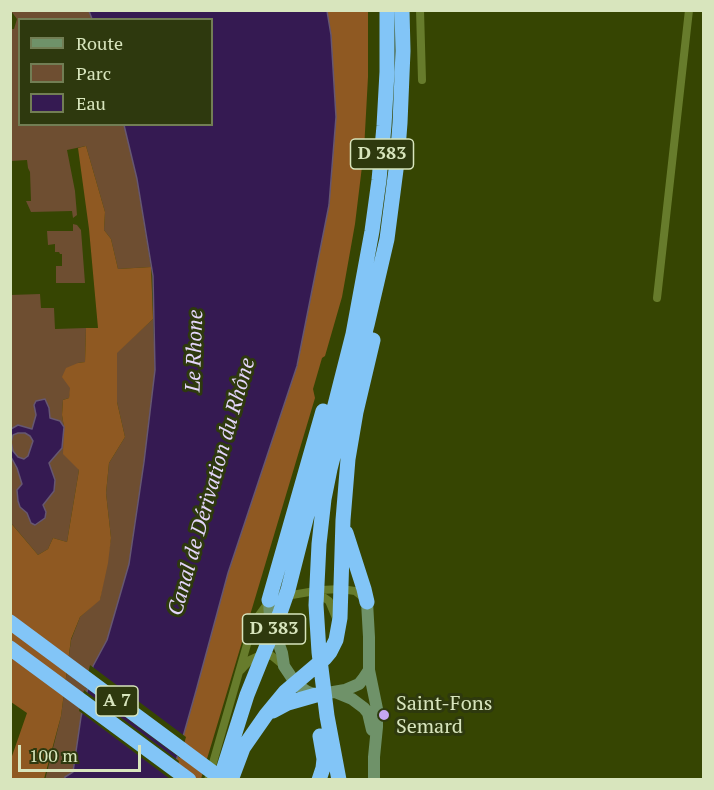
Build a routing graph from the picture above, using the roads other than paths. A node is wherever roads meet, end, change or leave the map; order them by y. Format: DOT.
graph roads {
  1 [pos="387,10"];
  2 [pos="402,10"];
  3 [pos="420,10"];
  4 [pos="689,10"];
  5 [pos="422,80"];
  6 [pos="387,239"];
  7 [pos="359,296"];
  8 [pos="657,298"];
  9 [pos="343,520"];
  10 [pos="307,563"];
  11 [pos="341,589"];
  12 [pos="306,592"];
  13 [pos="269,600"];
  14 [pos="367,602"];
  15 [pos="10,622"];
  16 [pos="339,630"];
  17 [pos="10,648"];
  18 [pos="284,666"];
  19 [pos="369,670"];
  20 [pos="238,676"];
  21 [pos="296,684"];
  22 [pos="322,699"];
  23 [pos="266,715"];
  24 [pos="375,745"];
  25 [pos="189,780"];
  26 [pos="208,780"];
  27 [pos="222,780"];
  28 [pos="231,780"];
  29 [pos="319,780"];
  30 [pos="339,780"];
  31 [pos="375,780"];
  1 -- 7 [label="highway, D 383"];
  2 -- 6 [label="highway, D 383"];
  3 -- 5 [label="street"];
  4 -- 8 [label="street"];
  6 -- 9 [label="highway"];
  6 -- 10 [label="highway, D 383"];
  7 -- 10 [label="highway, D 383"];
  7 -- 13 [label="highway"];
  9 -- 11 [label="highway"];
  9 -- 14 [label="highway"];
  10 -- 22 [label="highway"];
  10 -- 27 [label="highway, D 383"];
  11 -- 12 [label="street"];
  11 -- 14 [label="street"];
  11 -- 16 [label="highway"];
  12 -- 13 [label="street"];
  12 -- 16 [label="street"];
  13 -- 18 [label="street"];
  13 -- 20 [label="street"];
  14 -- 19 [label="street"];
  15 -- 27 [label="highway, A 7"];
  16 -- 21 [label="highway"];
  17 -- 25 [label="highway, A 7"];
  18 -- 20 [label="street"];
  18 -- 21 [label="street"];
  19 -- 22 [label="street"];
  19 -- 24 [label="street"];
  20 -- 26 [label="street"];
  21 -- 22 [label="street"];
  21 -- 23 [label="highway"];
  22 -- 23 [label="highway"];
  22 -- 24 [label="street"];
  22 -- 29 [label="highway"];
  22 -- 30 [label="highway"];
  23 -- 28 [label="highway"];
  24 -- 31 [label="street"];
}
